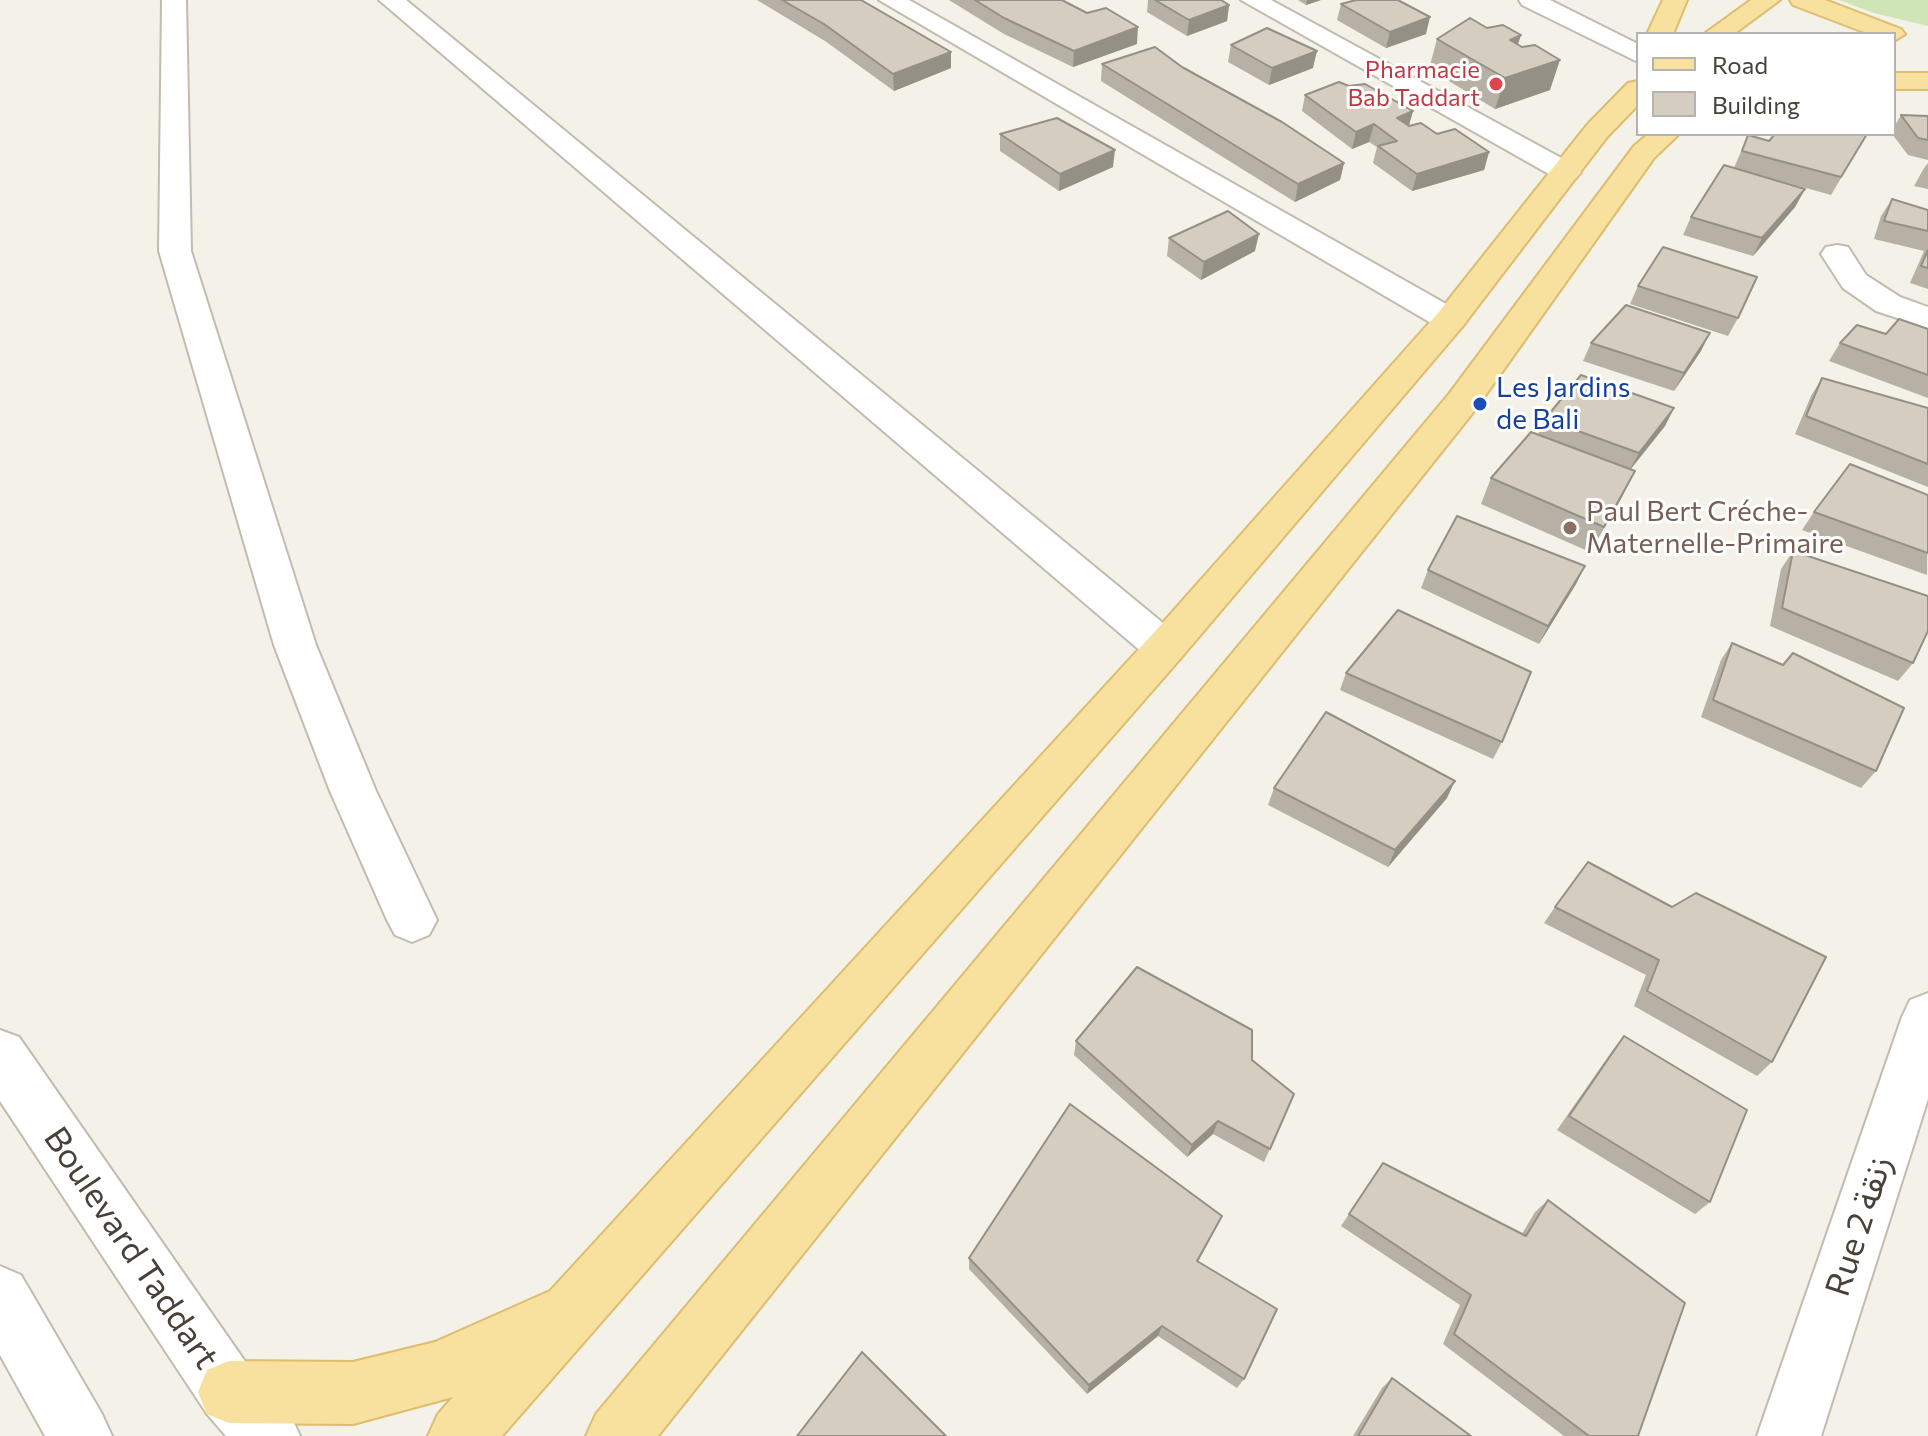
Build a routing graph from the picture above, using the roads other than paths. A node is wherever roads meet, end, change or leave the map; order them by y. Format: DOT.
graph roads {
  1 [pos="174,0"];
  2 [pos="391,0"];
  3 [pos="891,0"];
  4 [pos="1253,0"];
  5 [pos="1531,0"];
  6 [pos="1675,0"];
  7 [pos="1768,0"];
  8 [pos="1802,0"];
  9 [pos="1661,32"];
  10 [pos="1720,32"];
  11 [pos="1888,32"];
  12 [pos="1636,79"];
  13 [pos="1896,81"];
  14 [pos="1928,81"];
  15 [pos="1636,82"];
  16 [pos="1663,136"];
  17 [pos="1566,172"];
  18 [pos="1837,254"];
  19 [pos="1928,318"];
  20 [pos="1450,320"];
  21 [pos="1165,648"];
  22 [pos="412,920"];
  23 [pos="1928,1017"];
  24 [pos="0,1055"];
  25 [pos="0,1296"];
  26 [pos="568,1313"];
  27 [pos="229,1392"];
  28 [pos="634,1423"];
  29 [pos="80,1436"];
  30 [pos="268,1436"];
  31 [pos="460,1436"];
  32 [pos="1789,1436"];
  1 -- 22 [label="street"];
  2 -- 21 [label="street"];
  3 -- 20 [label="street"];
  4 -- 17 [label="street"];
  5 -- 12 [label="street"];
  6 -- 9 [label="main road"];
  7 -- 10 [label="main road"];
  8 -- 11 [label="main road"];
  13 -- 14 [label="main road"];
  15 -- 17 [label="main road"];
  16 -- 28 [label="main road"];
  17 -- 20 [label="main road"];
  18 -- 19 [label="street"];
  20 -- 21 [label="main road"];
  21 -- 26 [label="main road"];
  23 -- 32 [label="street, Rue 2 زنقة"];
  24 -- 27 [label="street, Boulevard Taddart"];
  25 -- 29 [label="street"];
  26 -- 27 [label="main road"];
  26 -- 31 [label="main road"];
  27 -- 30 [label="street, Boulevard Taddart"];
}
